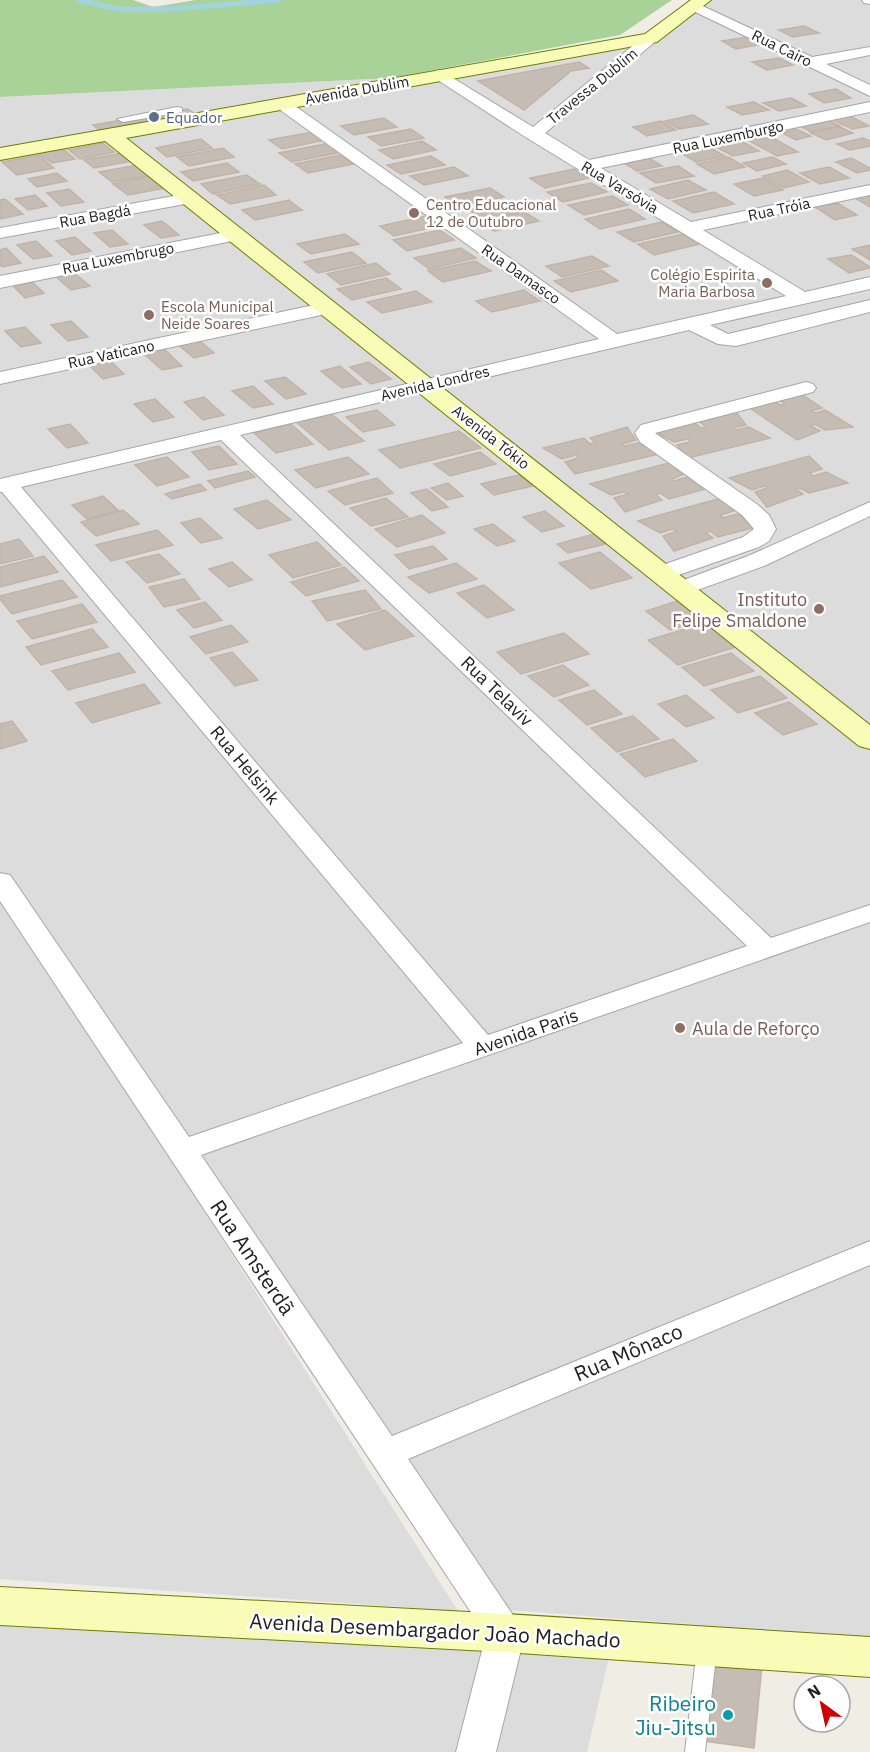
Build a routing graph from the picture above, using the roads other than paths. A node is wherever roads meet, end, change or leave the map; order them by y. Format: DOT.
graph roads {
  1 [pos="698,3"];
  2 [pos="651,38"];
  3 [pos="870,51"];
  4 [pos="812,62"];
  5 [pos="438,75"];
  6 [pos="870,90"];
  7 [pos="282,104"];
  8 [pos="870,107"];
  9 [pos="124,128"];
  10 [pos="533,135"];
  11 [pos="0,154"];
  12 [pos="586,166"];
  13 [pos="870,190"];
  14 [pos="190,198"];
  15 [pos="688,228"];
  16 [pos="0,233"];
  17 [pos="236,235"];
  18 [pos="0,282"];
  19 [pos="870,283"];
  20 [pos="802,298"];
  21 [pos="870,306"];
  22 [pos="328,308"];
  23 [pos="693,324"];
  24 [pos="614,341"];
  25 [pos="0,378"];
  26 [pos="426,385"];
  27 [pos="806,388"];
  28 [pos="226,433"];
  29 [pos="4,485"];
  30 [pos="870,508"];
  31 [pos="662,573"];
  32 [pos="681,589"];
  33 [pos="870,740"];
  34 [pos="0,881"];
  35 [pos="866,919"];
  36 [pos="768,950"];
  37 [pos="482,1047"];
  38 [pos="181,1151"];
  39 [pos="870,1252"];
  40 [pos="387,1453"];
  41 [pos="0,1606"];
  42 [pos="506,1633"];
  43 [pos="707,1646"];
  44 [pos="870,1657"];
  45 [pos="476,1752"];
  46 [pos="695,1752"];
  1 -- 2 [label="street, Avenida Dublim"];
  1 -- 4 [label="street, Rua Cairo"];
  2 -- 5 [label="street, Avenida Dublim"];
  2 -- 10 [label="street, Travessa Dublim"];
  3 -- 4 [label="street"];
  4 -- 6 [label="street, Rua Cairo"];
  5 -- 7 [label="street, Avenida Dublim"];
  5 -- 10 [label="street, Rua Varsóvia"];
  7 -- 9 [label="street, Avenida Dublim"];
  7 -- 24 [label="street, Rua Damasco"];
  8 -- 12 [label="street, Rua Luxemburgo"];
  9 -- 11 [label="street, Avenida Dublim"];
  9 -- 14 [label="street, Avenida Tókio"];
  10 -- 12 [label="street, Rua Varsóvia"];
  12 -- 15 [label="street, Rua Varsóvia"];
  13 -- 15 [label="street, Rua Tróia"];
  14 -- 16 [label="street, Rua Bagdá"];
  14 -- 17 [label="street, Avenida Tókio"];
  15 -- 20 [label="street, Rua Varsóvia"];
  17 -- 18 [label="street, Rua Luxembrugo"];
  17 -- 22 [label="street, Avenida Tókio"];
  19 -- 20 [label="street, Avenida Londres"];
  20 -- 23 [label="street, Avenida Londres"];
  21 -- 23 [label="street"];
  22 -- 25 [label="street, Rua Vaticano"];
  22 -- 26 [label="street, Avenida Tókio"];
  23 -- 24 [label="street, Avenida Londres"];
  24 -- 26 [label="street, Avenida Londres"];
  26 -- 28 [label="street, Avenida Londres"];
  26 -- 31 [label="street, Avenida Tókio"];
  27 -- 31 [label="street"];
  28 -- 29 [label="street, Avenida Londres"];
  28 -- 36 [label="street, Rua Telaviv"];
  29 -- 37 [label="street, Rua Helsink"];
  30 -- 32 [label="street"];
  31 -- 32 [label="street, Avenida Tókio"];
  32 -- 33 [label="street, Avenida Tókio"];
  34 -- 38 [label="street, Rua Amsterdã"];
  35 -- 36 [label="street, Avenida Paris"];
  36 -- 37 [label="street, Avenida Paris"];
  37 -- 38 [label="street, Avenida Paris"];
  38 -- 40 [label="street, Rua Amsterdã"];
  39 -- 40 [label="street, Rua Mônaco"];
  40 -- 42 [label="street, Rua Amsterdã"];
  41 -- 42 [label="street, Avenida Desembargador João Machado"];
  42 -- 43 [label="street, Avenida Desembargador João Machado"];
  42 -- 45 [label="street"];
  43 -- 44 [label="street, Avenida Desembargador João Machado"];
  43 -- 46 [label="lane"];
}
